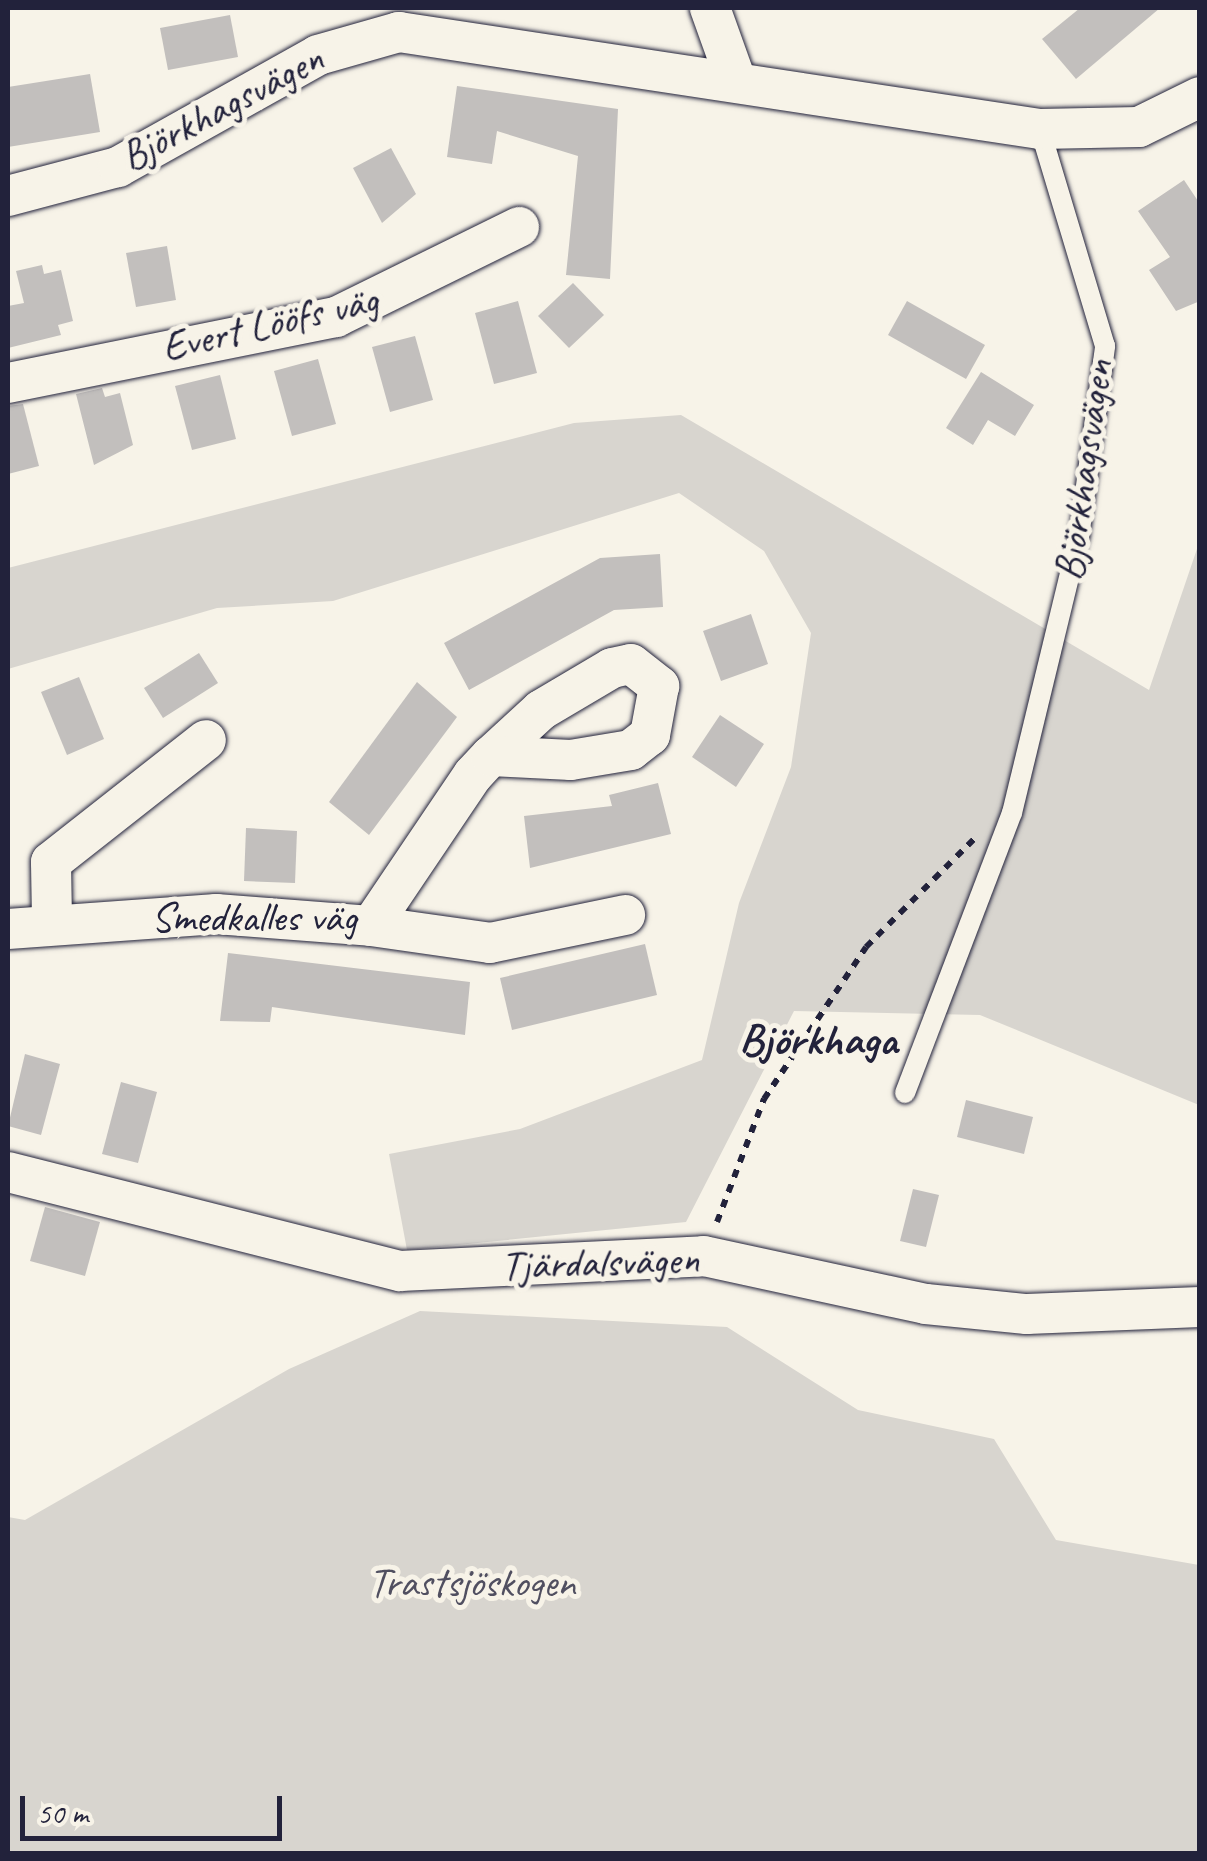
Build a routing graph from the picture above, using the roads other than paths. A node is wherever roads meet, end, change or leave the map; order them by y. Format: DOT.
graph roads {
  1 [pos="710,8"];
  2 [pos="735,78"];
  3 [pos="1200,97"];
  4 [pos="1040,129"];
  5 [pos="8,196"];
  6 [pos="520,227"];
  7 [pos="8,383"];
  8 [pos="206,740"];
  9 [pos="491,756"];
  10 [pos="624,914"];
  11 [pos="52,920"];
  12 [pos="371,926"];
  13 [pos="8,929"];
  14 [pos="905,1093"];
  15 [pos="8,1172"];
  16 [pos="1200,1307"];
  1 -- 2 [label="street"];
  2 -- 4 [label="street, Björkhagsvägen"];
  2 -- 5 [label="street, Björkhagsvägen"];
  3 -- 4 [label="street, Björkhagsvägen"];
  4 -- 14 [label="lane, Björkhagsvägen"];
  6 -- 7 [label="street, Evert Lööfs väg"];
  8 -- 11 [label="street"];
  9 -- 12 [label="street, Smedkalles väg"];
  10 -- 12 [label="street"];
  11 -- 12 [label="street, Smedkalles väg"];
  11 -- 13 [label="street, Smedkalles väg"];
  15 -- 16 [label="street, Tjärdalsvägen"];
}
